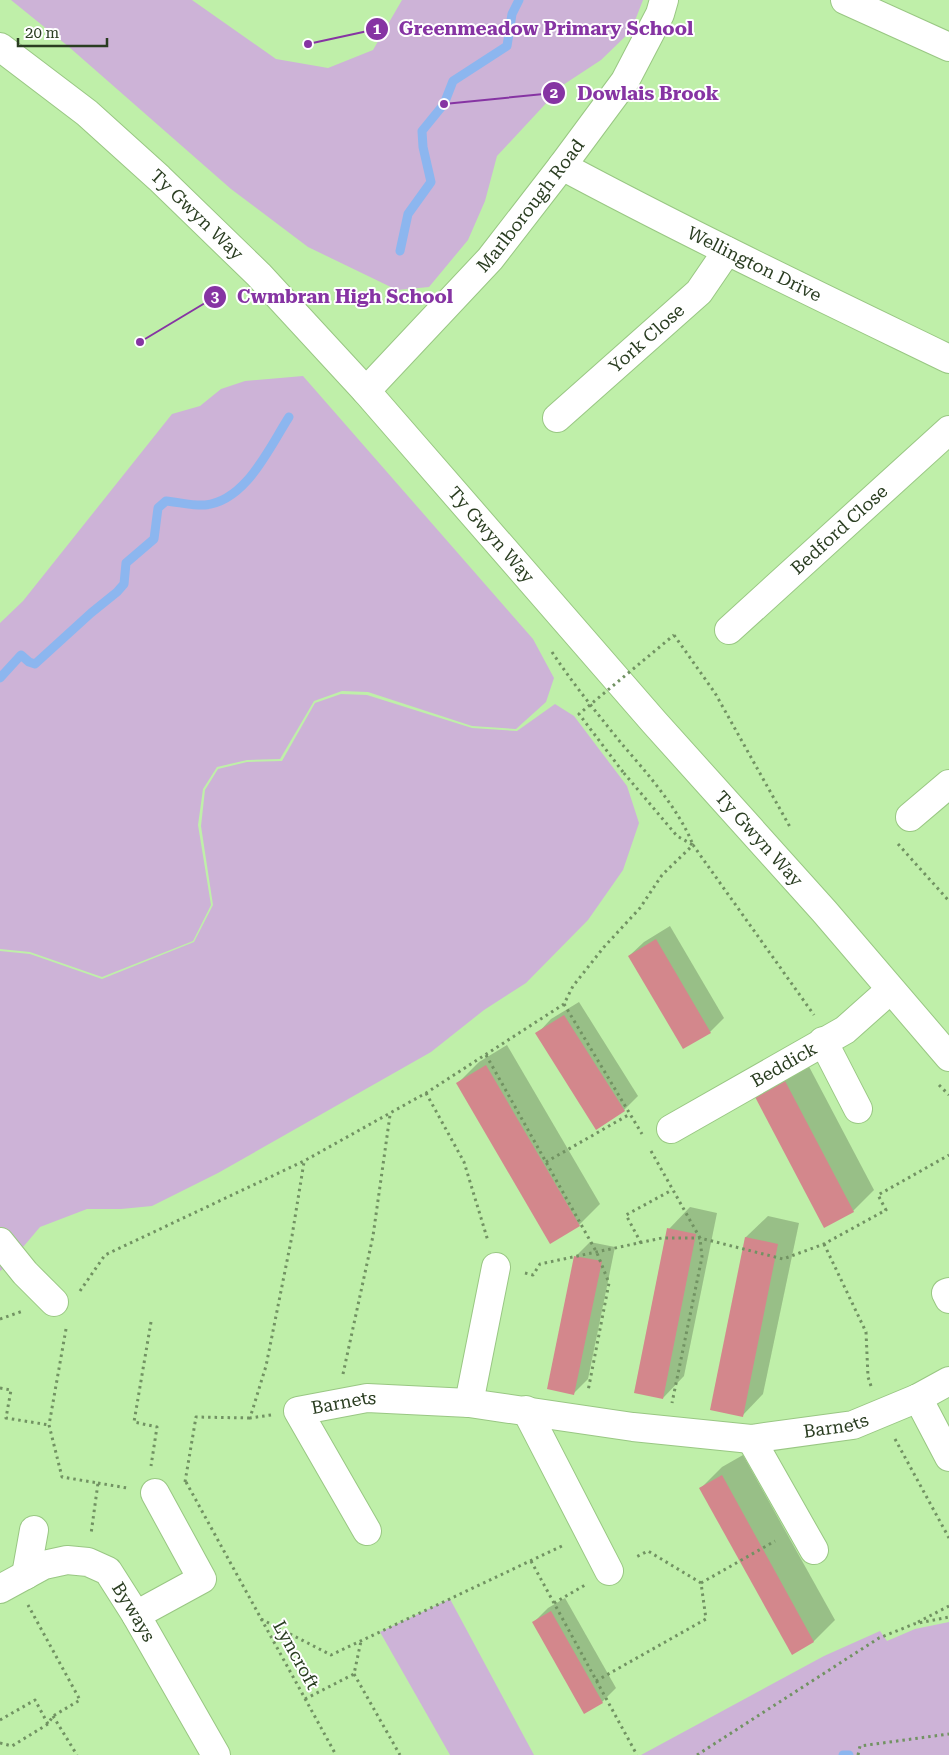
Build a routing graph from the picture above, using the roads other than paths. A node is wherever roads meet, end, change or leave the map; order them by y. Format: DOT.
graph roads {
  1 [pos="664,0"];
  2 [pos="846,0"];
  3 [pos="0,47"];
  4 [pos="949,47"];
  5 [pos="562,166"];
  6 [pos="727,251"];
  7 [pos="949,359"];
  8 [pos="366,391"];
  9 [pos="557,418"];
  10 [pos="949,430"];
  11 [pos="729,630"];
  12 [pos="949,784"];
  13 [pos="910,817"];
  14 [pos="890,990"];
  15 [pos="823,1041"];
  16 [pos="949,1057"];
  17 [pos="858,1110"];
  18 [pos="671,1129"];
  19 [pos="0,1242"];
  20 [pos="496,1267"];
  21 [pos="949,1292"];
  22 [pos="949,1299"];
  23 [pos="60,1313"];
  24 [pos="949,1381"];
  25 [pos="918,1398"];
  26 [pos="470,1402"];
  27 [pos="526,1410"];
  28 [pos="751,1439"];
  29 [pos="949,1457"];
  30 [pos="151,1492"];
  31 [pos="34,1530"];
  32 [pos="367,1531"];
  33 [pos="814,1550"];
  34 [pos="609,1571"];
  35 [pos="14,1582"];
  36 [pos="136,1615"];
  37 [pos="216,1755"];
  1 -- 5 [label="street, Marlborough Road"];
  2 -- 4 [label="street"];
  3 -- 8 [label="street, Ty Gwyn Way"];
  5 -- 6 [label="street, Wellington Drive"];
  5 -- 8 [label="street, Marlborough Road"];
  6 -- 7 [label="street, Wellington Drive"];
  6 -- 9 [label="street, York Close"];
  8 -- 14 [label="street, Ty Gwyn Way"];
  10 -- 11 [label="street, Bedford Close"];
  12 -- 13 [label="street"];
  14 -- 15 [label="street, Beddick"];
  14 -- 16 [label="street, Ty Gwyn Way"];
  15 -- 17 [label="street"];
  15 -- 18 [label="street, Beddick"];
  19 -- 23 [label="street"];
  20 -- 26 [label="street"];
  21 -- 22 [label="street"];
  24 -- 25 [label="street, Barnets"];
  25 -- 28 [label="street, Barnets"];
  25 -- 29 [label="street"];
  26 -- 27 [label="street, Barnets"];
  26 -- 32 [label="street, Barnets"];
  27 -- 28 [label="street, Barnets"];
  27 -- 34 [label="street"];
  28 -- 33 [label="street"];
  30 -- 36 [label="street"];
  31 -- 35 [label="street"];
  35 -- 36 [label="street, Byways"];
  36 -- 37 [label="street, Byways"];
}
